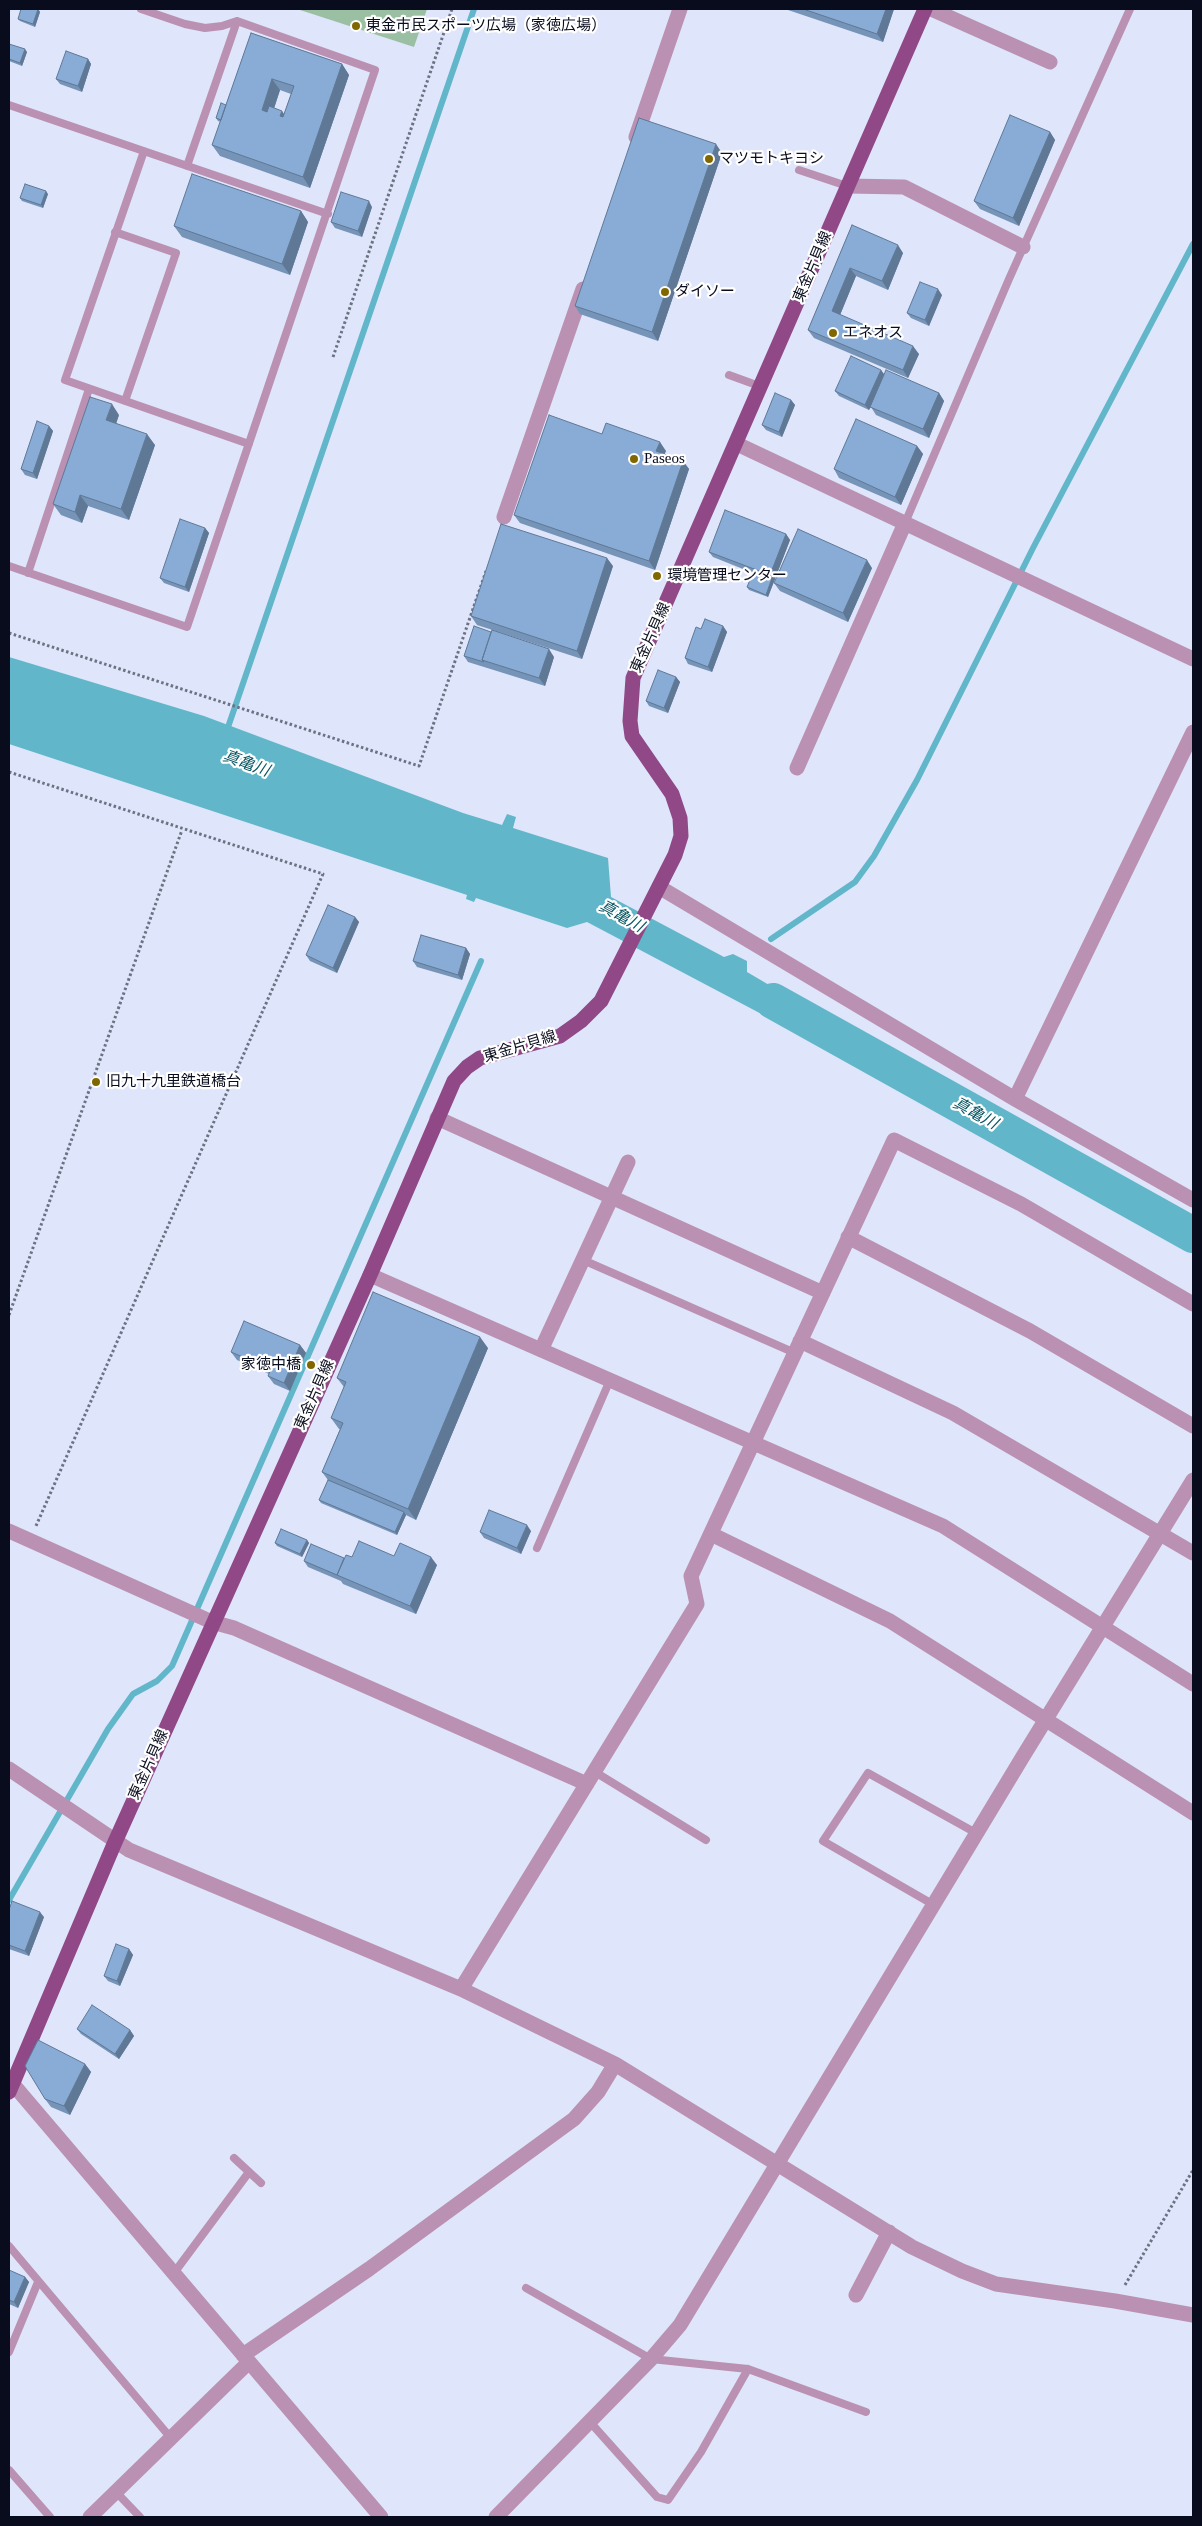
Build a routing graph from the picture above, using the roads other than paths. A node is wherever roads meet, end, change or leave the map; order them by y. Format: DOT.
graph roads {
  1 [pos="141,9"];
  2 [pos="680,9"];
  3 [pos="925,9"];
  4 [pos="931,9"];
  5 [pos="1130,9"];
  6 [pos="238,21"];
  7 [pos="1050,62"];
  8 [pos="9,105"];
  9 [pos="631,150"];
  10 [pos="144,151"];
  11 [pos="187,166"];
  12 [pos="799,170"];
  13 [pos="847,186"];
  14 [pos="328,214"];
  15 [pos="116,232"];
  16 [pos="1024,247"];
  17 [pos="589,272"];
  18 [pos="729,375"];
  19 [pos="762,387"];
  20 [pos="90,389"];
  21 [pos="125,401"];
  22 [pos="250,444"];
  23 [pos="737,444"];
  24 [pos="504,517"];
  25 [pos="905,523"];
  26 [pos="9,566"];
  27 [pos="28,573"];
  28 [pos="1193,659"];
  29 [pos="1193,732"];
  30 [pos="797,768"];
  31 [pos="659,887"];
  32 [pos="1015,1099"];
  33 [pos="436,1118"];
  34 [pos="628,1162"];
  35 [pos="612,1197"];
  36 [pos="1193,1200"];
  37 [pos="848,1237"];
  38 [pos="582,1260"];
  39 [pos="370,1275"];
  40 [pos="823,1293"];
  41 [pos="1193,1304"];
  42 [pos="797,1347"];
  43 [pos="541,1350"];
  44 [pos="610,1380"];
  45 [pos="1193,1426"];
  46 [pos="753,1443"];
  47 [pos="1193,1480"];
  48 [pos="9,1531"];
  49 [pos="1160,1533"];
  50 [pos="710,1534"];
  51 [pos="537,1548"];
  52 [pos="1193,1553"];
  53 [pos="200,1617"];
  54 [pos="1103,1626"];
  55 [pos="1193,1684"];
  56 [pos="1046,1718"];
  57 [pos="9,1768"];
  58 [pos="591,1778"];
  59 [pos="1193,1812"];
  60 [pos="976,1833"];
  61 [pos="706,1840"];
  62 [pos="116,1842"];
  63 [pos="934,1905"];
  64 [pos="461,1989"];
  65 [pos="615,2064"];
  66 [pos="11,2088"];
  67 [pos="234,2158"];
  68 [pos="778,2162"];
  69 [pos="250,2172"];
  70 [pos="261,2182"];
  71 [pos="889,2232"];
  72 [pos="9,2246"];
  73 [pos="174,2273"];
  74 [pos="38,2282"];
  75 [pos="526,2288"];
  76 [pos="856,2295"];
  77 [pos="1193,2315"];
  78 [pos="9,2352"];
  79 [pos="246,2359"];
  80 [pos="651,2359"];
  81 [pos="748,2369"];
  82 [pos="866,2412"];
  83 [pos="590,2422"];
  84 [pos="170,2437"];
  85 [pos="9,2470"];
  86 [pos="116,2492"];
  87 [pos="50,2517"];
  88 [pos="90,2517"];
  89 [pos="140,2517"];
  90 [pos="381,2517"];
  91 [pos="496,2517"];
  1 -- 6 [label="lane"];
  2 -- 9 [label="street"];
  3 -- 13 [label="main road, 東金片貝線"];
  4 -- 7 [label="street"];
  5 -- 16 [label="lane"];
  6 -- 11 [label="lane"];
  6 -- 14 [label="lane"];
  8 -- 10 [label="lane"];
  10 -- 11 [label="lane"];
  10 -- 15 [label="lane"];
  11 -- 14 [label="lane"];
  12 -- 13 [label="lane"];
  13 -- 16 [label="street"];
  13 -- 19 [label="main road, 東金片貝線"];
  14 -- 22 [label="lane"];
  15 -- 20 [label="lane"];
  15 -- 21 [label="lane"];
  16 -- 25 [label="lane"];
  17 -- 24 [label="street"];
  18 -- 19 [label="lane"];
  19 -- 23 [label="main road, 東金片貝線"];
  20 -- 21 [label="lane"];
  20 -- 27 [label="lane"];
  21 -- 22 [label="lane"];
  22 -- 27 [label="lane"];
  23 -- 25 [label="street"];
  23 -- 31 [label="main road, 東金片貝線"];
  25 -- 28 [label="street"];
  25 -- 30 [label="street"];
  26 -- 27 [label="lane"];
  29 -- 32 [label="street"];
  31 -- 32 [label="street"];
  31 -- 33 [label="main road, 東金片貝線"];
  32 -- 36 [label="street"];
  33 -- 35 [label="street"];
  33 -- 39 [label="main road, 東金片貝線"];
  34 -- 35 [label="street"];
  35 -- 38 [label="street"];
  35 -- 40 [label="street"];
  37 -- 40 [label="street"];
  37 -- 41 [label="street"];
  37 -- 45 [label="street"];
  38 -- 42 [label="lane"];
  38 -- 43 [label="street"];
  39 -- 43 [label="street"];
  39 -- 53 [label="main road, 東金片貝線"];
  40 -- 42 [label="street"];
  42 -- 46 [label="street"];
  42 -- 49 [label="street"];
  43 -- 44 [label="street"];
  44 -- 46 [label="street"];
  44 -- 51 [label="lane"];
  46 -- 50 [label="street"];
  46 -- 54 [label="street"];
  47 -- 49 [label="street"];
  48 -- 53 [label="street"];
  49 -- 52 [label="street"];
  49 -- 54 [label="street"];
  50 -- 56 [label="street"];
  50 -- 58 [label="street"];
  53 -- 58 [label="street"];
  53 -- 62 [label="main road, 東金片貝線"];
  54 -- 55 [label="street"];
  54 -- 56 [label="street"];
  56 -- 59 [label="street"];
  56 -- 60 [label="street"];
  57 -- 62 [label="street"];
  58 -- 61 [label="lane"];
  58 -- 64 [label="street"];
  60 -- 63 [label="street"];
  60 -- 63 [label="lane"];
  62 -- 64 [label="street"];
  62 -- 66 [label="main road, 東金片貝線"];
  63 -- 68 [label="street"];
  64 -- 65 [label="street"];
  65 -- 68 [label="street"];
  65 -- 79 [label="street"];
  66 -- 73 [label="street"];
  67 -- 69 [label="lane"];
  68 -- 71 [label="street"];
  68 -- 80 [label="street"];
  69 -- 70 [label="lane"];
  69 -- 73 [label="lane"];
  71 -- 76 [label="street"];
  71 -- 77 [label="street"];
  72 -- 74 [label="lane"];
  73 -- 79 [label="street"];
  74 -- 78 [label="lane"];
  74 -- 84 [label="lane"];
  75 -- 80 [label="lane"];
  79 -- 84 [label="street"];
  79 -- 90 [label="street"];
  80 -- 81 [label="lane"];
  80 -- 83 [label="street"];
  81 -- 82 [label="lane"];
  81 -- 83 [label="lane"];
  83 -- 91 [label="street"];
  84 -- 86 [label="street"];
  85 -- 87 [label="lane"];
  86 -- 88 [label="street"];
  86 -- 89 [label="lane"];
}
